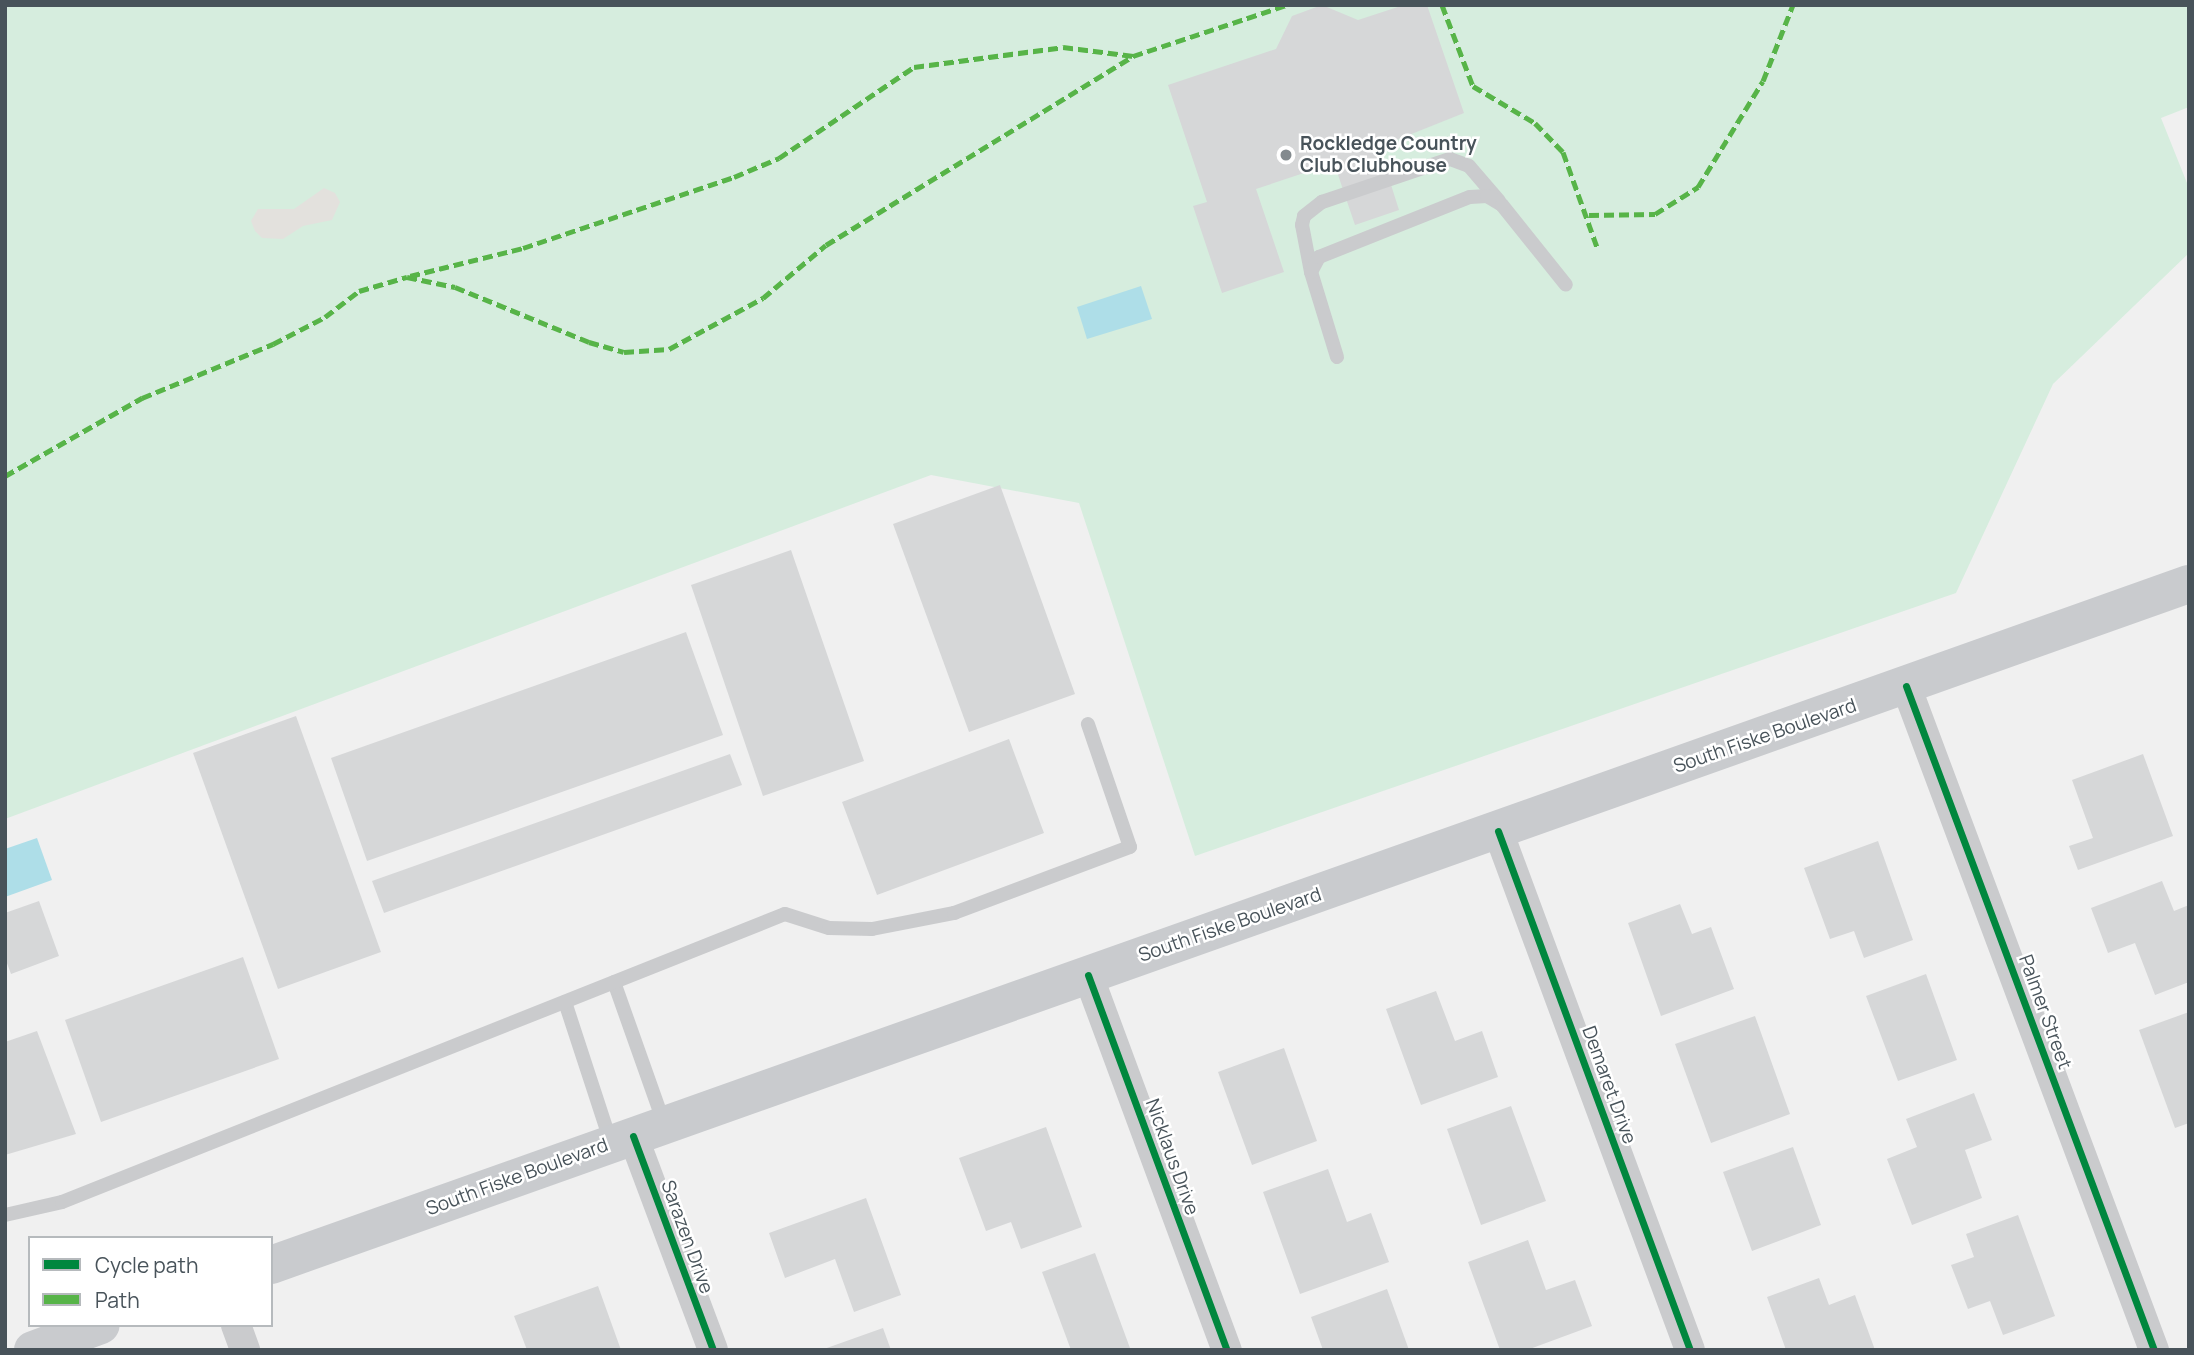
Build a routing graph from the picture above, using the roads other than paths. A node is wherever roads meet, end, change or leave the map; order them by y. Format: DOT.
graph roads {
  1 [pos="1502,205"];
  2 [pos="1311,272"];
  3 [pos="1566,285"];
  4 [pos="1338,357"];
  5 [pos="2189,584"];
  6 [pos="1906,686"];
  7 [pos="1088,724"];
  8 [pos="1497,831"];
  9 [pos="1088,975"];
  10 [pos="614,982"];
  11 [pos="565,1002"];
  12 [pos="636,1134"];
  13 [pos="5,1215"];
  14 [pos="273,1264"];
  15 [pos="96,1327"];
  16 [pos="237,1327"];
  17 [pos="33,1350"];
  18 [pos="245,1350"];
  19 [pos="713,1350"];
  20 [pos="1227,1350"];
  21 [pos="1690,1350"];
  22 [pos="2154,1350"];
  1 -- 2 [label="lane"];
  1 -- 2 [label="lane"];
  1 -- 3 [label="lane"];
  2 -- 4 [label="lane"];
  5 -- 6 [label="main road, South Fiske Boulevard"];
  6 -- 8 [label="main road, South Fiske Boulevard"];
  6 -- 22 [label="street, Palmer Street"];
  7 -- 10 [label="lane"];
  8 -- 9 [label="main road, South Fiske Boulevard"];
  8 -- 21 [label="street, Demaret Drive"];
  9 -- 12 [label="main road, South Fiske Boulevard"];
  9 -- 20 [label="street, Nicklaus Drive"];
  10 -- 11 [label="lane"];
  10 -- 12 [label="lane"];
  11 -- 12 [label="lane"];
  11 -- 13 [label="lane"];
  12 -- 14 [label="main road, South Fiske Boulevard"];
  12 -- 19 [label="street, Sarazen Drive"];
  15 -- 17 [label="main road"];
  16 -- 18 [label="street"];
}
